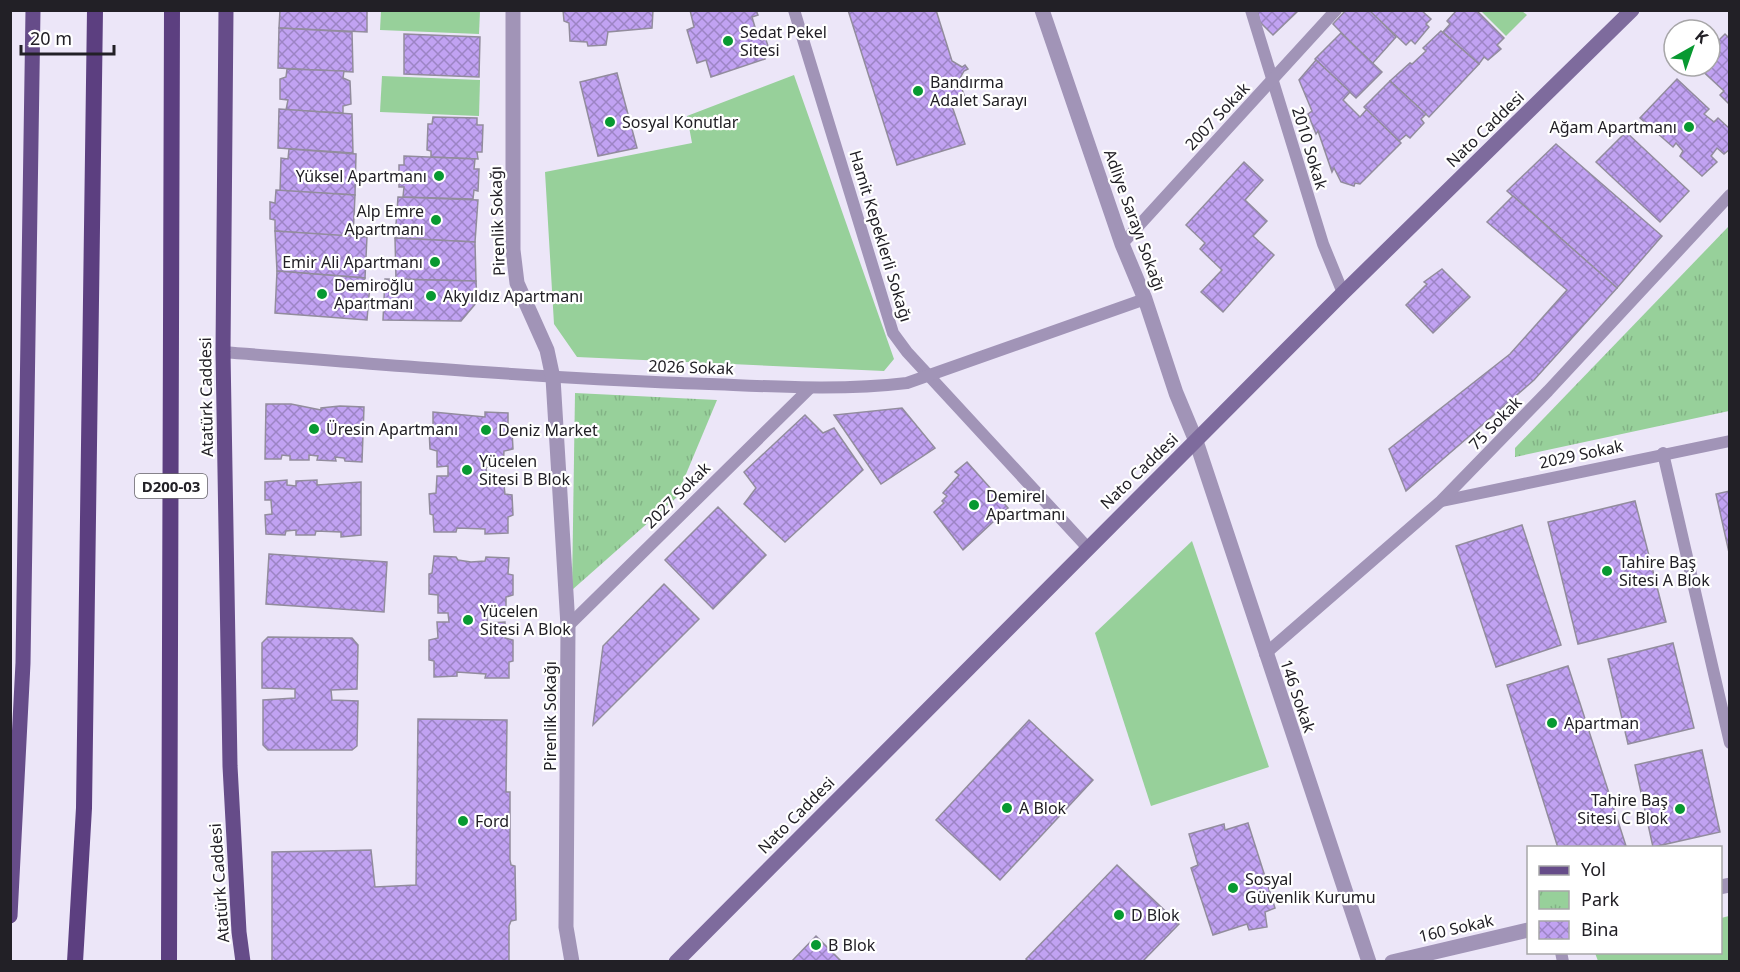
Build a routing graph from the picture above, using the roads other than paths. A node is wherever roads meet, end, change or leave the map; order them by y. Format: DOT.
graph roads {
  1 [pos="33,10"];
  2 [pos="95,10"];
  3 [pos="172,10"];
  4 [pos="226,10"];
  5 [pos="513,10"];
  6 [pos="794,10"];
  7 [pos="1042,10"];
  8 [pos="1251,10"];
  9 [pos="1336,10"];
  10 [pos="1632,10"];
  11 [pos="1272,80"];
  12 [pos="1730,195"];
  13 [pos="1122,244"];
  14 [pos="1343,293"];
  15 [pos="1145,299"];
  16 [pos="223,352"];
  17 [pos="929,374"];
  18 [pos="553,378"];
  19 [pos="810,388"];
  20 [pos="1196,441"];
  21 [pos="1730,441"];
  22 [pos="1663,453"];
  23 [pos="1441,501"];
  24 [pos="1087,548"];
  25 [pos="568,626"];
  26 [pos="1265,654"];
  27 [pos="15,741"];
  28 [pos="1730,742"];
  29 [pos="10,916"];
  30 [pos="1527,930"];
  31 [pos="75,962"];
  32 [pos="169,962"];
  33 [pos="243,962"];
  34 [pos="572,962"];
  35 [pos="676,962"];
  36 [pos="1369,962"];
  37 [pos="1392,962"];
  1 -- 27 [label="main road"];
  2 -- 31 [label="highway"];
  3 -- 32 [label="highway, Atatürk Caddesi / D200-03"];
  4 -- 16 [label="main road, Atatürk Caddesi"];
  5 -- 18 [label="street, Pirenlik Sokağı"];
  6 -- 17 [label="lane, Hamit Kepeklerli Sokağı"];
  7 -- 13 [label="street, Adliye Sarayı Sokağı"];
  8 -- 11 [label="lane, 2010 Sokak"];
  9 -- 11 [label="lane, 2007 Sokak"];
  10 -- 14 [label="main road, Nato Caddesi"];
  11 -- 13 [label="lane, 2007 Sokak"];
  11 -- 14 [label="lane, 2010 Sokak"];
  12 -- 23 [label="lane, 75 Sokak"];
  13 -- 15 [label="street, Adliye Sarayı Sokağı"];
  14 -- 20 [label="main road, Nato Caddesi"];
  15 -- 17 [label="lane, 2026 Sokak"];
  15 -- 20 [label="street, Adliye Sarayı Sokağı"];
  16 -- 18 [label="lane, 2026 Sokak"];
  16 -- 33 [label="main road, Atatürk Caddesi"];
  17 -- 19 [label="lane, 2026 Sokak"];
  17 -- 24 [label="lane, Hamit Kepeklerli Sokağı"];
  18 -- 19 [label="lane, 2026 Sokak"];
  18 -- 25 [label="street, Pirenlik Sokağı"];
  19 -- 25 [label="lane, 2027 Sokak"];
  20 -- 24 [label="main road, Nato Caddesi"];
  20 -- 26 [label="street, 146 Sokak"];
  21 -- 22 [label="lane, 2029 Sokak"];
  22 -- 23 [label="lane, 2029 Sokak"];
  22 -- 28 [label="lane"];
  23 -- 26 [label="lane, 75 Sokak"];
  24 -- 35 [label="main road, Nato Caddesi"];
  25 -- 34 [label="street, Pirenlik Sokağı"];
  26 -- 36 [label="street, 146 Sokak"];
  27 -- 29 [label="main road"];
  30 -- 37 [label="street, 160 Sokak"];
}
